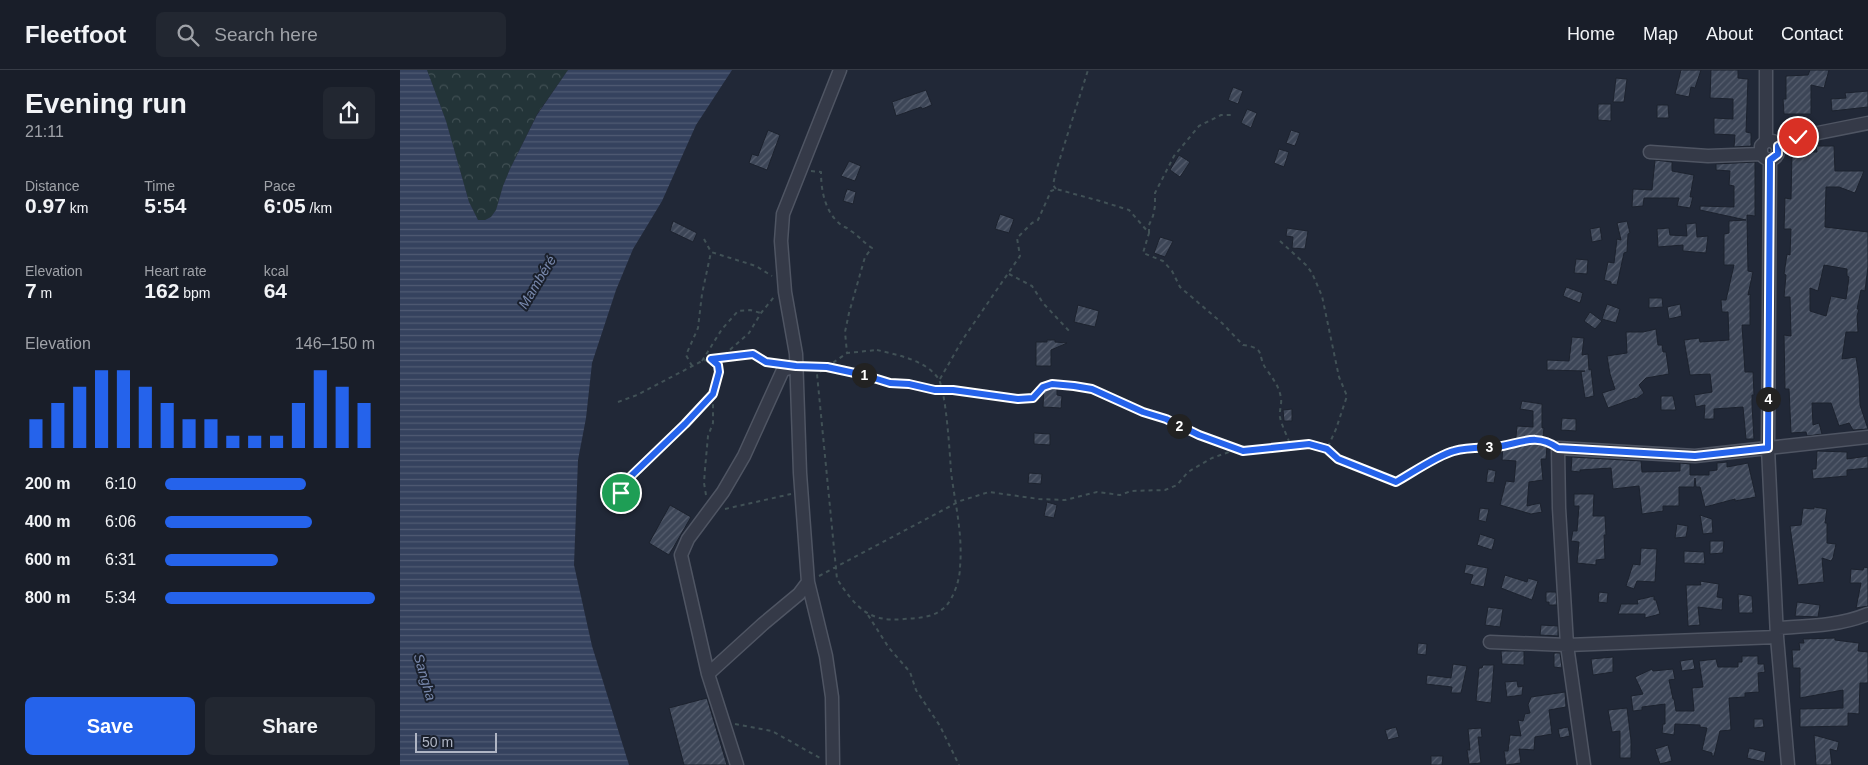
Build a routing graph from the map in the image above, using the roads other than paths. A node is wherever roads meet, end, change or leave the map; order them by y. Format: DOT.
graph roads {
  1 [pos="840,70"];
  2 [pos="1766,70"];
  3 [pos="1868,123"];
  4 [pos="1766,141"];
  5 [pos="1778,146"];
  6 [pos="1650,152"];
  7 [pos="1766,157"];
  8 [pos="796,366"];
  9 [pos="1868,437"];
  10 [pos="1768,448"];
  11 [pos="808,582"];
  12 [pos="1868,614"];
  13 [pos="1777,632"];
  14 [pos="1490,642"];
  15 [pos="1567,645"];
  16 [pos="708,674"];
  17 [pos="833,764"];
  18 [pos="737,765"];
  19 [pos="1584,765"];
  20 [pos="1788,765"];
  1 -- 8 [label="street"];
  2 -- 4 [label="street"];
  3 -- 5 [label="street"];
  4 -- 5 [label="street"];
  4 -- 7 [label="street"];
  5 -- 7 [label="street"];
  6 -- 7 [label="street"];
  7 -- 10 [label="street"];
  8 -- 11 [label="street"];
  8 -- 16 [label="street"];
  9 -- 10 [label="street"];
  10 -- 13 [label="street"];
  10 -- 15 [label="street"];
  11 -- 16 [label="street"];
  11 -- 17 [label="street"];
  12 -- 13 [label="street"];
  13 -- 15 [label="street"];
  13 -- 20 [label="street"];
  14 -- 15 [label="street"];
  15 -- 19 [label="street"];
  16 -- 18 [label="street"];
}
